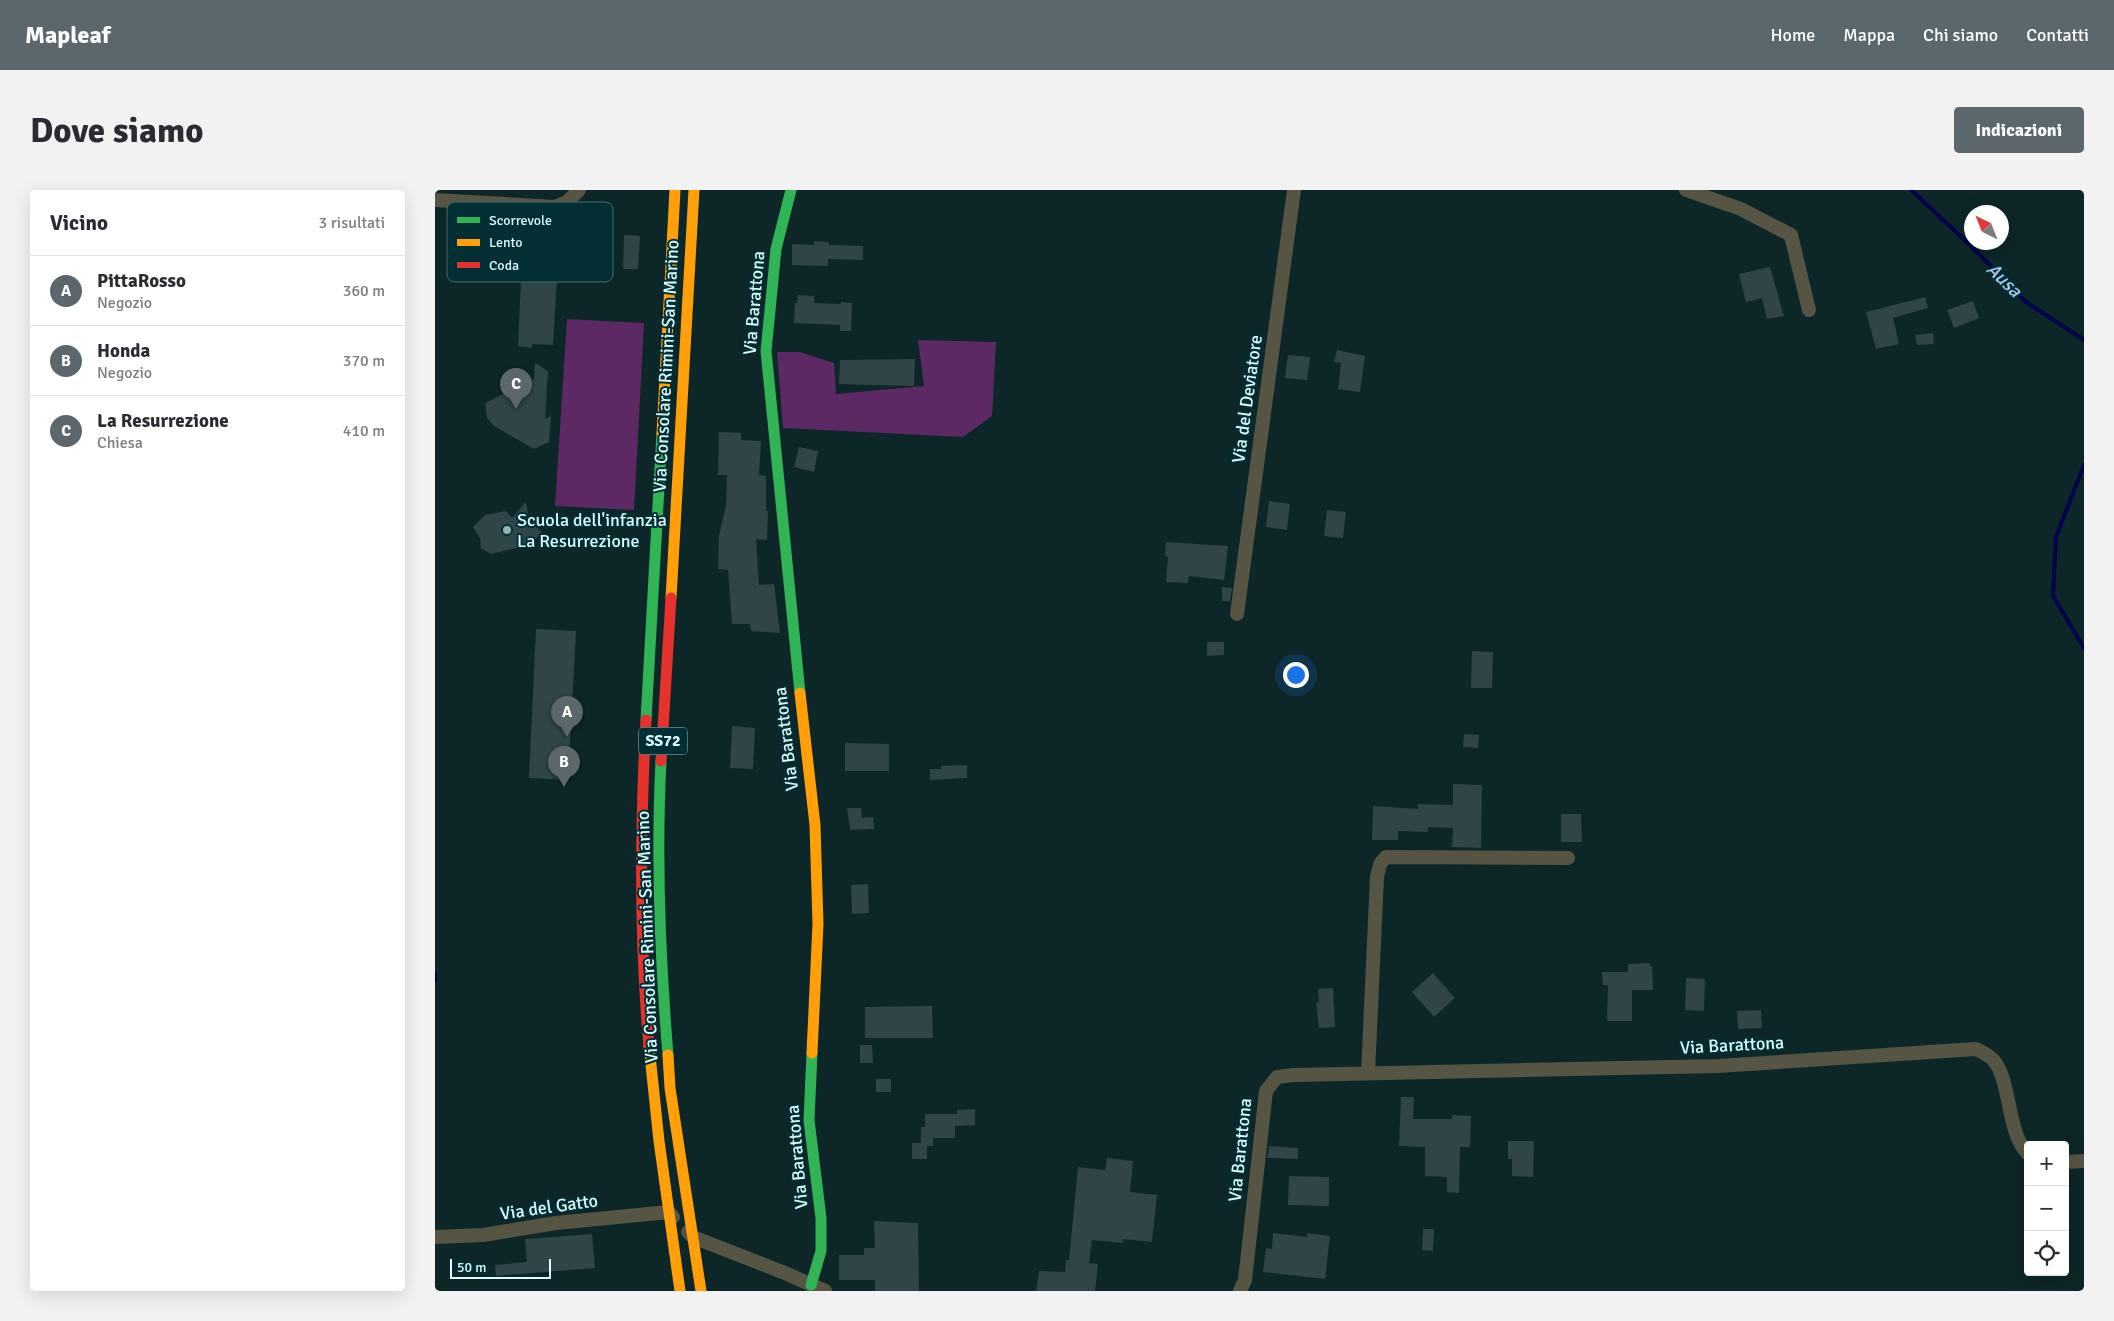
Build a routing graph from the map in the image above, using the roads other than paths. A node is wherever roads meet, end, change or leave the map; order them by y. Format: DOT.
graph roads {
  1 [pos="579,190"];
  2 [pos="675,190"];
  3 [pos="694,190"];
  4 [pos="791,190"];
  5 [pos="1294,190"];
  6 [pos="1686,190"];
  7 [pos="435,200"];
  8 [pos="469,202"];
  9 [pos="567,202"];
  10 [pos="1809,310"];
  11 [pos="1237,614"];
  12 [pos="1568,858"];
  13 [pos="1368,1073"];
  14 [pos="2024,1147"];
  15 [pos="2084,1161"];
  16 [pos="2069,1162"];
  17 [pos="669,1212"];
  18 [pos="693,1236"];
  19 [pos="435,1237"];
  20 [pos="811,1285"];
  21 [pos="680,1291"];
  22 [pos="701,1291"];
  23 [pos="825,1291"];
  24 [pos="1240,1291"];
  1 -- 9 [label="street"];
  2 -- 17 [label="main road, Via Consolare Rimini-San Marino / SS72"];
  3 -- 18 [label="main road, Via Consolare Rimini-San Marino / SS72"];
  4 -- 20 [label="main road, Via Barattona"];
  5 -- 11 [label="street, Via del Deviatore"];
  6 -- 10 [label="street"];
  7 -- 8 [label="street"];
  12 -- 13 [label="street"];
  13 -- 14 [label="street, Via Barattona"];
  13 -- 24 [label="street, Via Barattona"];
  15 -- 16 [label="street"];
  17 -- 18 [label="street"];
  17 -- 19 [label="street, Via del Gatto"];
  17 -- 21 [label="main road, Via Consolare Rimini-San Marino / SS72"];
  18 -- 20 [label="street"];
  18 -- 22 [label="main road, Via Consolare Rimini-San Marino / SS72"];
  20 -- 23 [label="street"];
}
